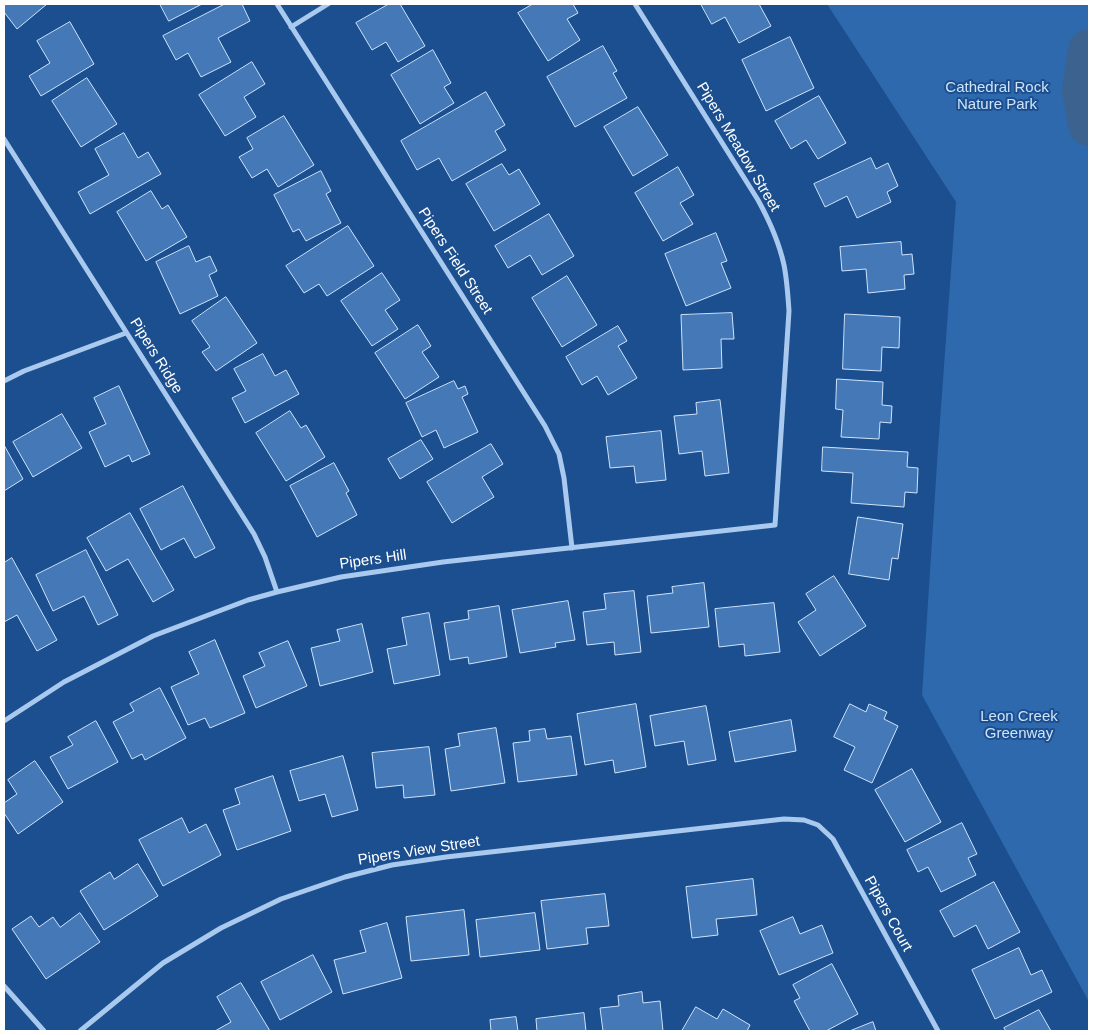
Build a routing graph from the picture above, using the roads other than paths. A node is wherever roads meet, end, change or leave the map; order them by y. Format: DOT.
graph roads {
  1 [pos="277,4"];
  2 [pos="328,4"];
  3 [pos="635,4"];
  4 [pos="291,27"];
  5 [pos="4,139"];
  6 [pos="126,333"];
  7 [pos="4,381"];
  8 [pos="775,525"];
  9 [pos="572,548"];
  10 [pos="277,592"];
  11 [pos="4,721"];
  12 [pos="804,820"];
  13 [pos="4,986"];
  14 [pos="44,1031"];
  15 [pos="80,1031"];
  16 [pos="938,1031"];
  1 -- 4 [label="street, Pipers Field Street"];
  2 -- 4 [label="street"];
  3 -- 8 [label="street, Pipers Meadow Street"];
  4 -- 9 [label="street, Pipers Field Street"];
  5 -- 6 [label="street, Pipers Ridge"];
  6 -- 7 [label="street"];
  6 -- 10 [label="street, Pipers Ridge"];
  8 -- 9 [label="street, Pipers Hill"];
  9 -- 10 [label="street, Pipers Hill"];
  10 -- 11 [label="street, Pipers Hill"];
  12 -- 15 [label="street, Pipers View Street"];
  12 -- 16 [label="street, Pipers Court"];
  13 -- 14 [label="street"];
}
